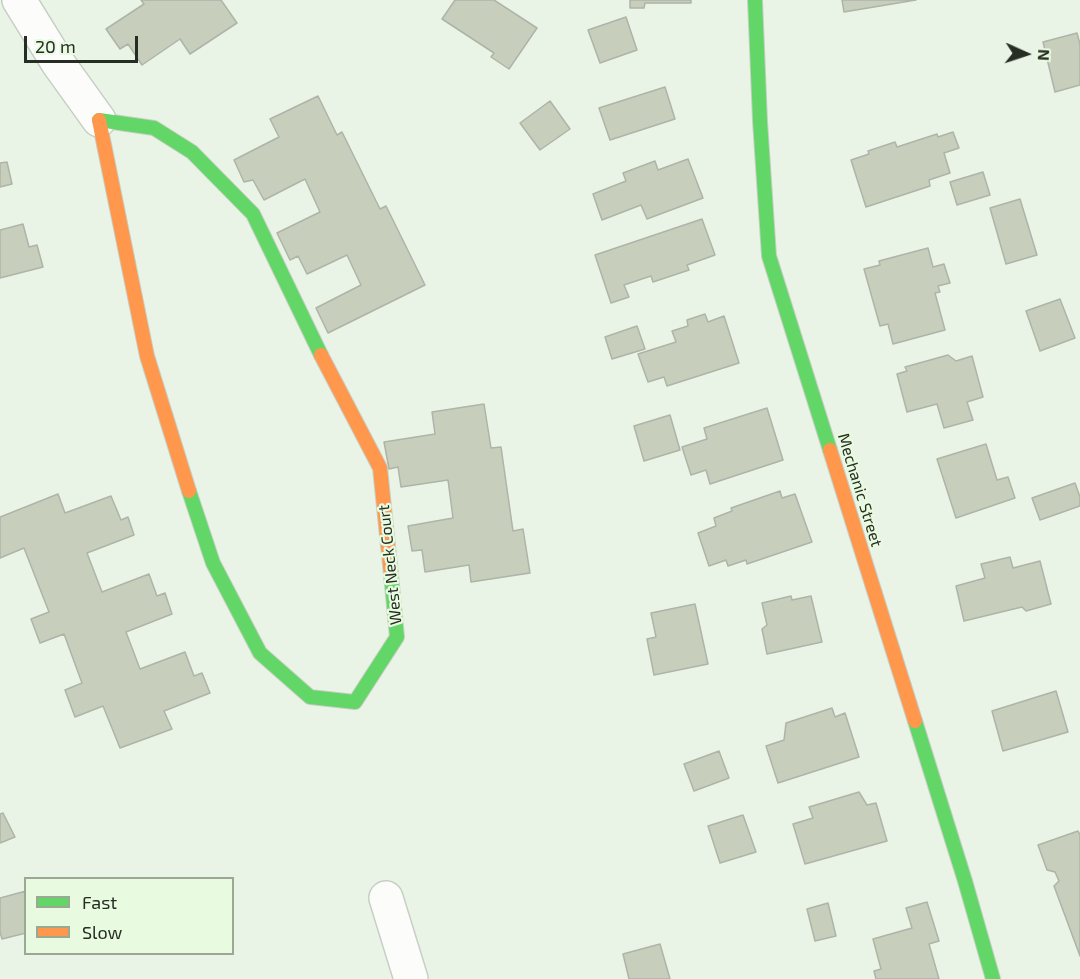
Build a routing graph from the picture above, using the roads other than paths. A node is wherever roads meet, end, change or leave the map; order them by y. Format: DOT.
graph roads {
  1 [pos="19,0"];
  2 [pos="755,0"];
  3 [pos="99,120"];
  4 [pos="386,898"];
  5 [pos="411,979"];
  6 [pos="993,979"];
  1 -- 3 [label="street, West Neck Court"];
  2 -- 6 [label="street, Mechanic Street"];
  3 -- 3 [label="street, West Neck Court"];
  4 -- 5 [label="street"];
}
